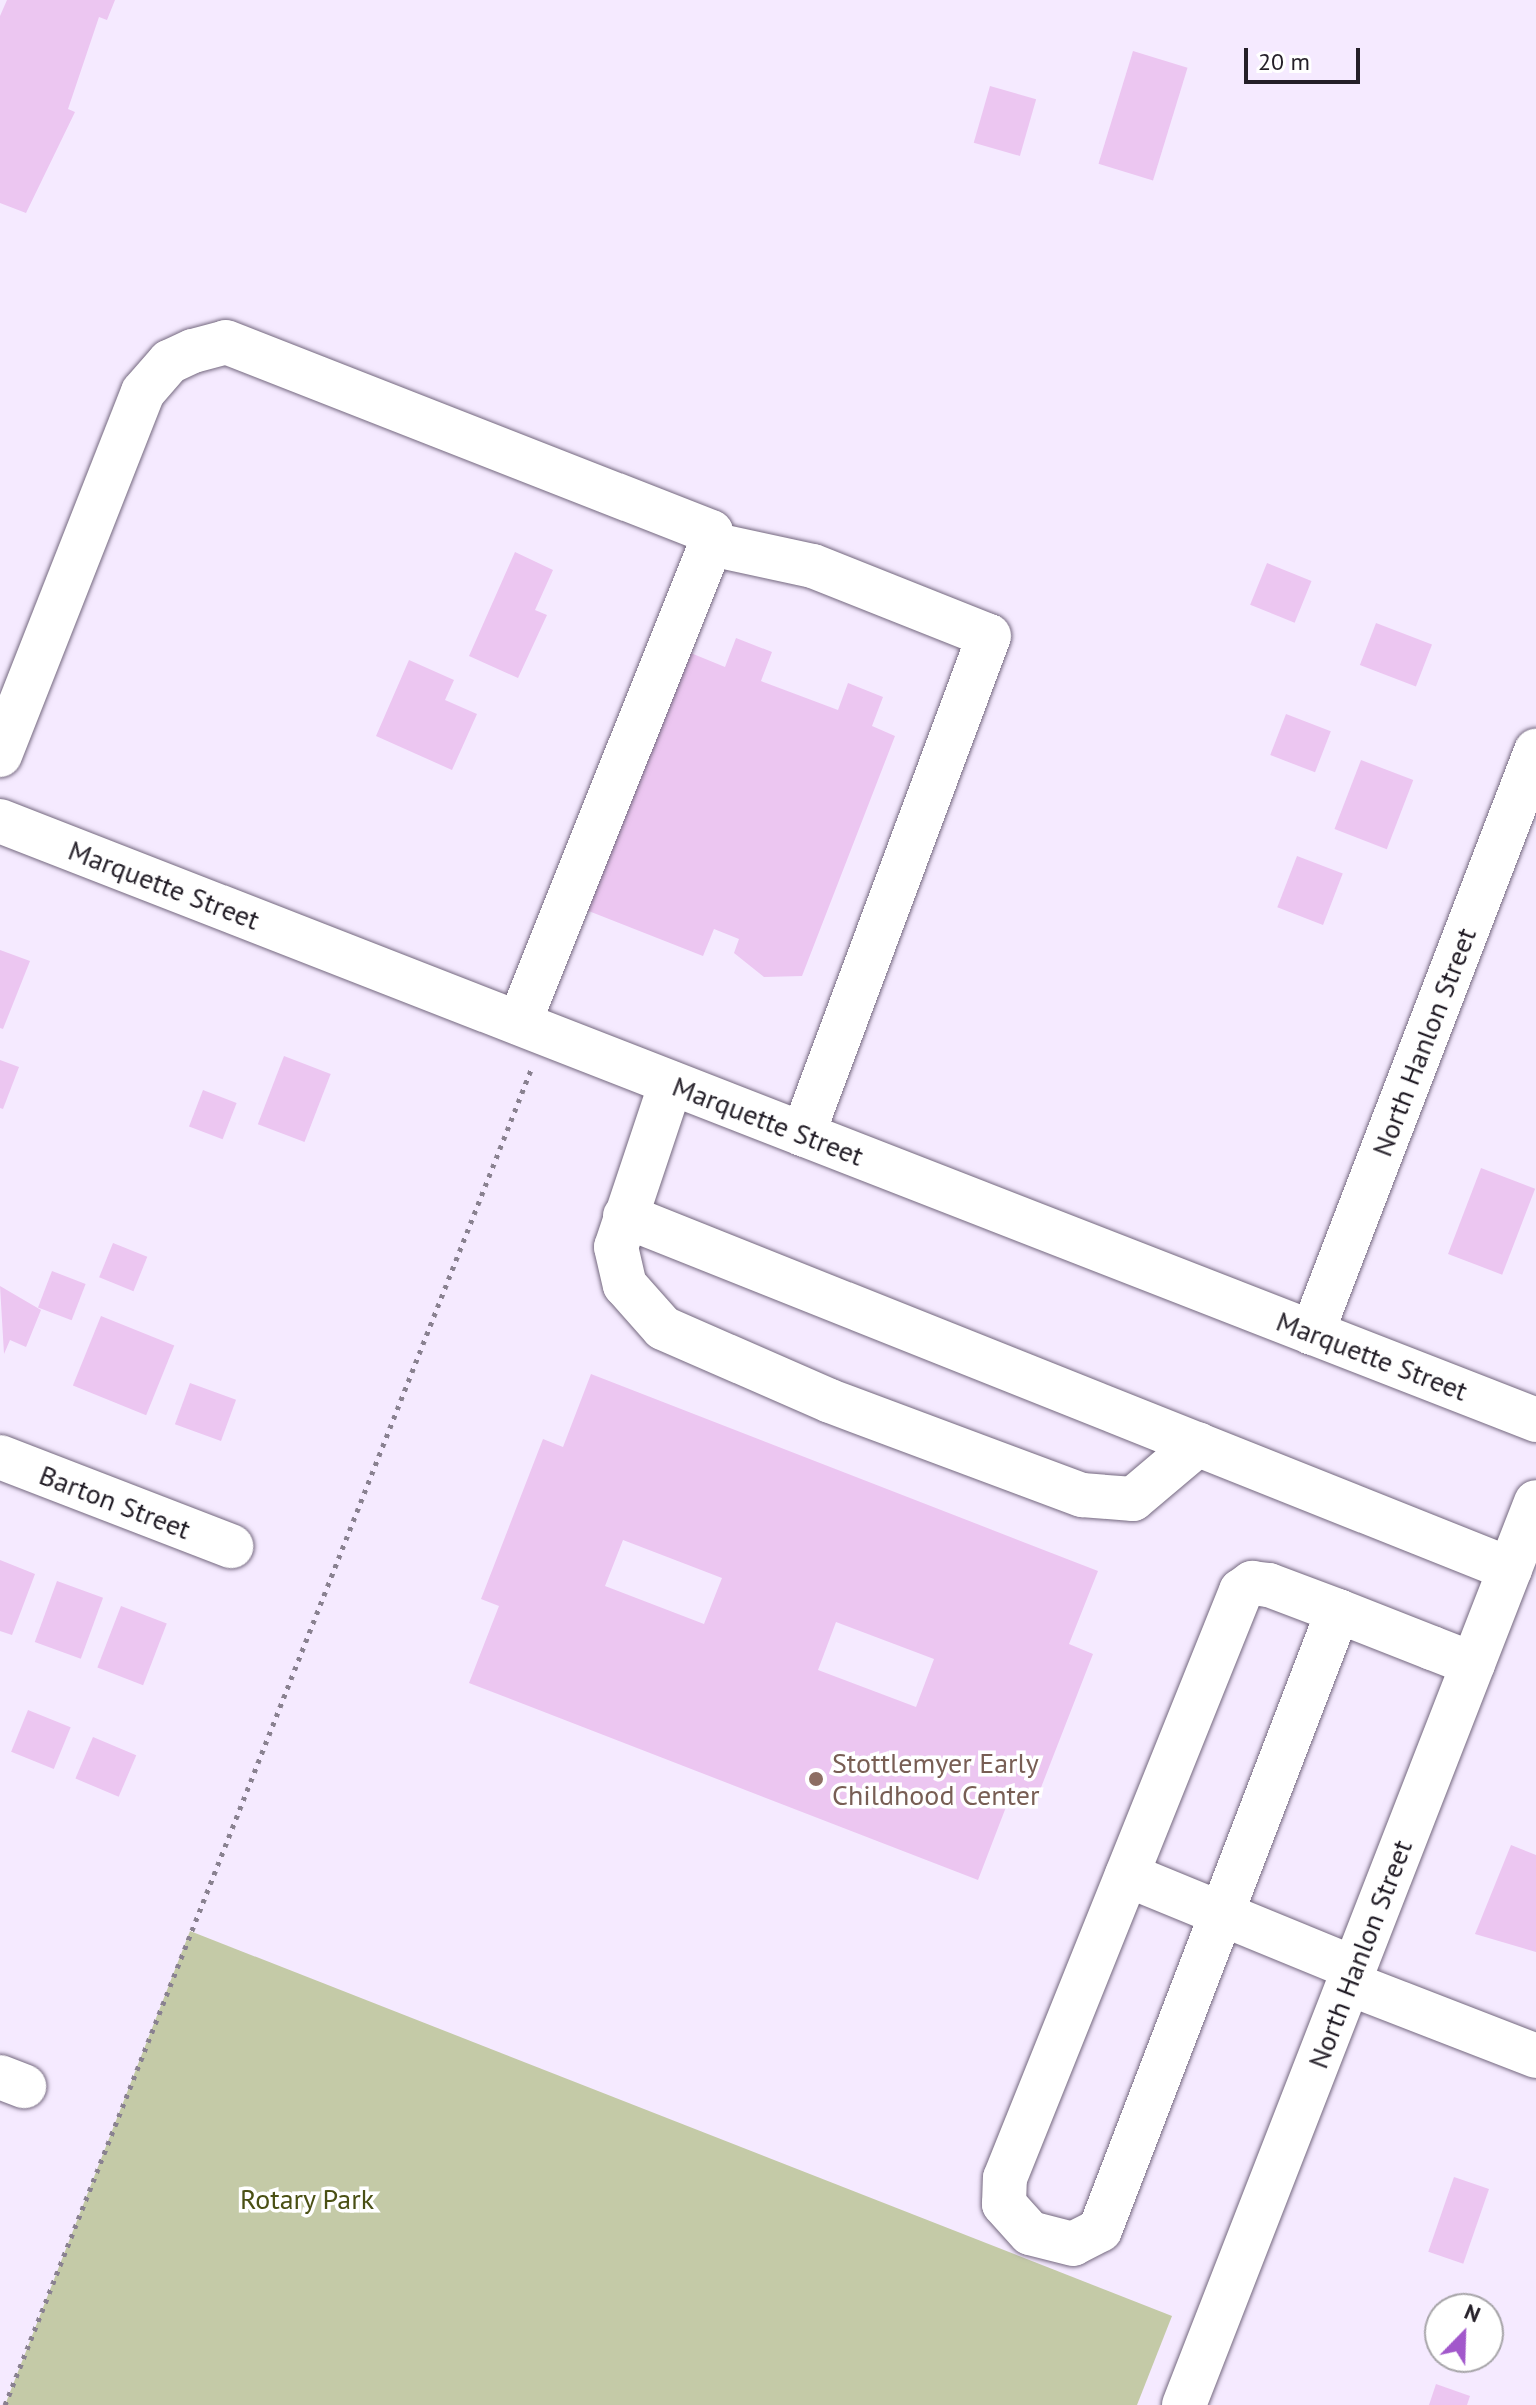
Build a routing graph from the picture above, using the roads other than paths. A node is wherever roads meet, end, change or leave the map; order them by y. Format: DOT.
graph roads {
  1 [pos="711,544"];
  2 [pos="1536,751"];
  3 [pos="0,755"];
  4 [pos="0,821"];
  5 [pos="526,1042"];
  6 [pos="671,1083"];
  7 [pos="803,1134"];
  8 [pos="625,1216"];
  9 [pos="1312,1333"];
  10 [pos="1536,1420"];
  11 [pos="1198,1444"];
  12 [pos="0,1457"];
  13 [pos="1536,1502"];
  14 [pos="231,1546"];
  15 [pos="1510,1569"];
  16 [pos="1338,1611"];
  17 [pos="1473,1664"];
  18 [pos="1127,1875"];
  19 [pos="1221,1915"];
  20 [pos="1351,1976"];
  21 [pos="1536,2056"];
  22 [pos="1184,2405"];
  1 -- 3 [label="street"];
  1 -- 5 [label="street"];
  1 -- 7 [label="street"];
  2 -- 9 [label="street, North Hanlon Street"];
  4 -- 5 [label="street, Marquette Street"];
  5 -- 6 [label="street, Marquette Street"];
  6 -- 7 [label="street, Marquette Street"];
  6 -- 8 [label="street"];
  7 -- 9 [label="street, Marquette Street"];
  8 -- 11 [label="street"];
  8 -- 11 [label="street"];
  9 -- 10 [label="street, Marquette Street"];
  11 -- 15 [label="street"];
  12 -- 14 [label="street, Barton Street"];
  13 -- 15 [label="street, North Hanlon Street"];
  15 -- 17 [label="street, North Hanlon Street"];
  16 -- 17 [label="street"];
  16 -- 18 [label="street"];
  16 -- 19 [label="street"];
  17 -- 20 [label="street, North Hanlon Street"];
  18 -- 19 [label="street"];
  18 -- 19 [label="street"];
  19 -- 20 [label="street"];
  20 -- 21 [label="street"];
  20 -- 22 [label="street, North Hanlon Street"];
}
